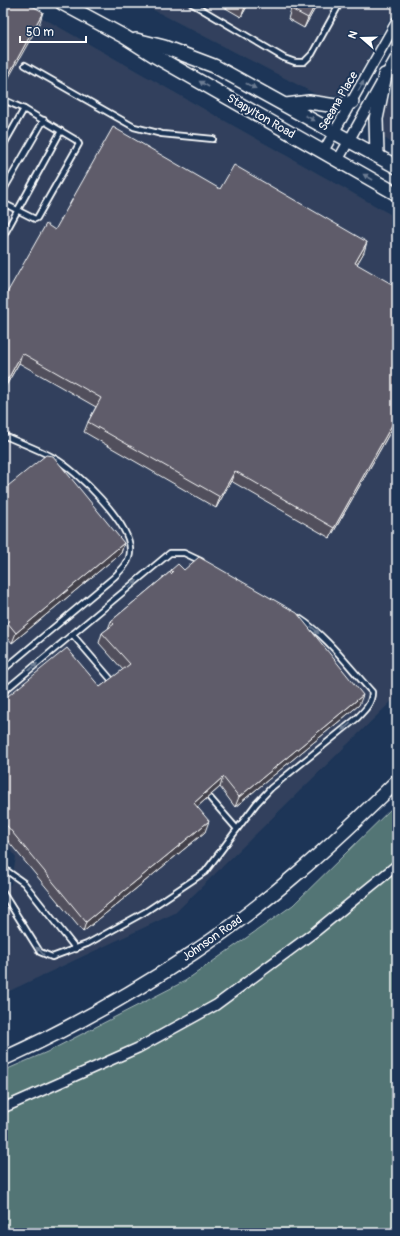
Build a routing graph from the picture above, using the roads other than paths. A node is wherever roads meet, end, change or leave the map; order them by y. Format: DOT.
graph roads {
  1 [pos="62,3"];
  2 [pos="191,3"];
  3 [pos="340,3"];
  4 [pos="397,21"];
  5 [pos="125,37"];
  6 [pos="381,48"];
  7 [pos="396,56"];
  8 [pos="24,65"];
  9 [pos="385,75"];
  10 [pos="4,100"];
  11 [pos="352,102"];
  12 [pos="286,105"];
  13 [pos="24,109"];
  14 [pos="44,120"];
  15 [pos="61,131"];
  16 [pos="334,132"];
  17 [pos="213,139"];
  18 [pos="350,140"];
  19 [pos="3,146"];
  20 [pos="323,152"];
  21 [pos="377,155"];
  22 [pos="338,160"];
  23 [pos="397,167"];
  24 [pos="3,191"];
  25 [pos="397,194"];
  26 [pos="3,203"];
  27 [pos="17,210"];
  28 [pos="3,237"];
  29 [pos="3,436"];
  30 [pos="208,564"];
  31 [pos="296,617"];
  32 [pos="72,634"];
  33 [pos="4,667"];
  34 [pos="114,683"];
  35 [pos="3,692"];
  36 [pos="397,781"];
  37 [pos="210,798"];
  38 [pos="237,829"];
  39 [pos="397,865"];
  40 [pos="3,868"];
  41 [pos="3,893"];
  42 [pos="76,949"];
  43 [pos="3,1059"];
  44 [pos="3,1108"];
  1 -- 5 [label="main road, Stapylton Road"];
  2 -- 3 [label="lane"];
  4 -- 6 [label="street, Seeana Place"];
  5 -- 12 [label="main road, Stapylton Road, one-way"];
  20 -- 5 [label="main road, Stapylton Road, one-way"];
  6 -- 7 [label="street"];
  11 -- 6 [label="street, Seeana Place, one-way"];
  7 -- 9 [label="street"];
  8 -- 17 [label="lane"];
  9 -- 18 [label="street"];
  9 -- 21 [label="main road"];
  10 -- 13 [label="lane"];
  11 -- 12 [label="main road"];
  11 -- 16 [label="street, Seeana Place"];
  12 -- 16 [label="main road, Stapylton Road, one-way"];
  13 -- 14 [label="lane"];
  13 -- 19 [label="lane"];
  14 -- 15 [label="lane"];
  14 -- 24 [label="lane"];
  15 -- 27 [label="lane"];
  15 -- 27 [label="lane"];
  16 -- 18 [label="main road, Stapylton Road"];
  16 -- 20 [label="street, Seeana Place"];
  18 -- 21 [label="main road, Stapylton Road"];
  18 -- 22 [label="street"];
  20 -- 22 [label="main road, Stapylton Road"];
  21 -- 23 [label="main road, Stapylton Road"];
  25 -- 22 [label="main road, Stapylton Road, one-way"];
  26 -- 27 [label="lane"];
  27 -- 28 [label="lane"];
  29 -- 33 [label="lane"];
  32 -- 30 [label="lane, one-way"];
  31 -- 38 [label="lane, one-way"];
  32 -- 34 [label="lane"];
  35 -- 32 [label="lane, one-way"];
  36 -- 43 [label="main road, Johnson Road"];
  37 -- 38 [label="lane"];
  38 -- 42 [label="lane"];
  39 -- 44 [label="street"];
  40 -- 42 [label="lane"];
  42 -- 41 [label="lane, one-way"];
}
